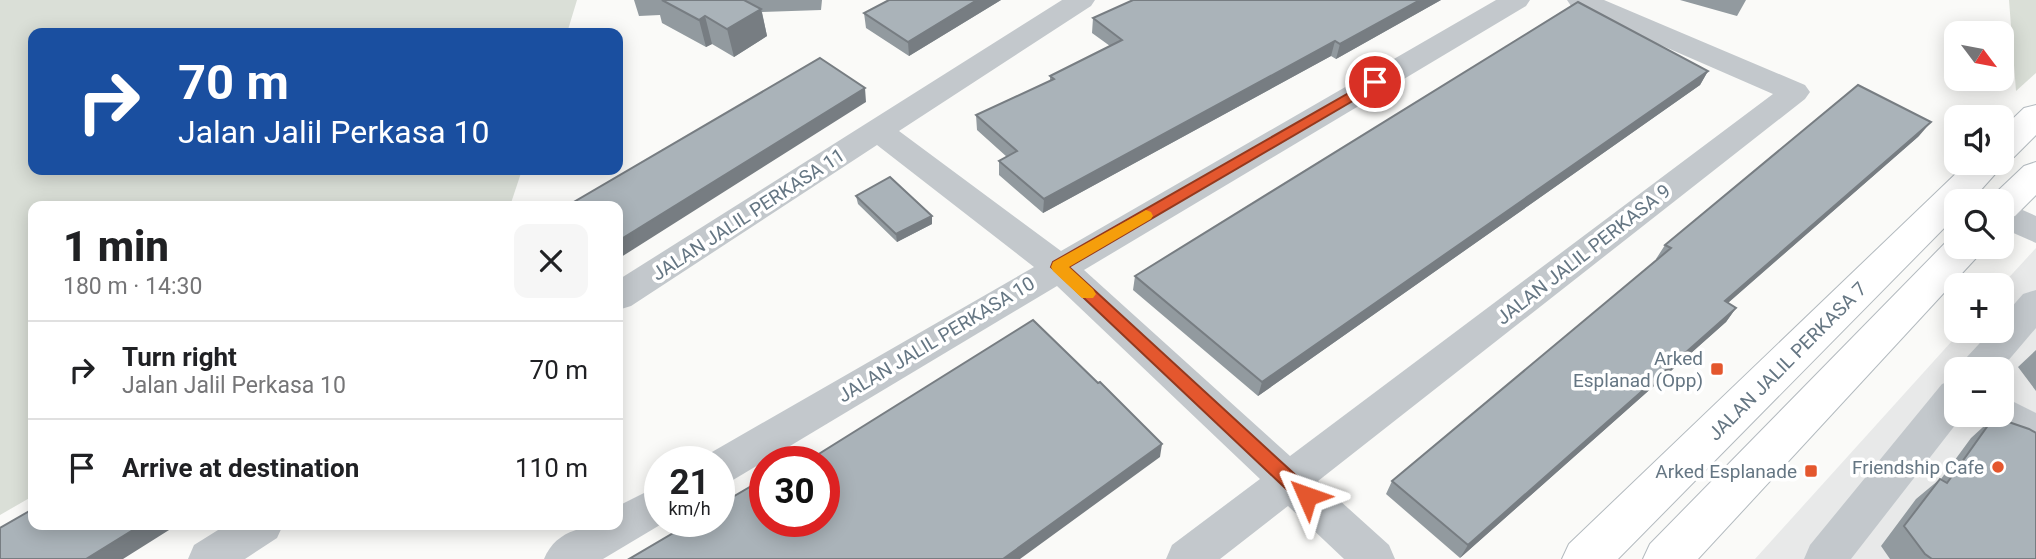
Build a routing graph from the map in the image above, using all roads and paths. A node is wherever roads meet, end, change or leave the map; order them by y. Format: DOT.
graph roads {
  1 [pos="1081,0"];
  2 [pos="1516,0"];
  3 [pos="1581,0"];
  4 [pos="2036,116"];
  5 [pos="878,130"];
  6 [pos="2014,137"];
  7 [pos="2036,174"];
  8 [pos="1976,175"];
  9 [pos="2014,195"];
  10 [pos="2014,219"];
  11 [pos="2036,231"];
  12 [pos="1953,259"];
  13 [pos="1058,267"];
  14 [pos="623,294"];
  15 [pos="2036,304"];
  16 [pos="1990,357"];
  17 [pos="1944,410"];
  18 [pos="2014,419"];
  19 [pos="2036,433"];
  20 [pos="735,459"];
  21 [pos="1289,480"];
  22 [pos="644,512"];
  23 [pos="623,525"];
  24 [pos="254,530"];
  25 [pos="614,530"];
  26 [pos="209,559"];
  27 [pos="565,559"];
  28 [pos="1187,559"];
  29 [pos="1374,559"];
  30 [pos="1586,559"];
  31 [pos="1667,559"];
  32 [pos="1825,559"];
  1 -- 5 [label="street, JALAN JALIL PERKASA 11"];
  2 -- 13 [label="street, JALAN JALIL PERKASA 10"];
  3 -- 21 [label="street, JALAN JALIL PERKASA 9"];
  4 -- 6 [label="street"];
  5 -- 13 [label="street"];
  5 -- 14 [label="street, JALAN JALIL PERKASA 11"];
  7 -- 9 [label="street"];
  8 -- 30 [label="street, JALAN JALIL PERKASA 7"];
  10 -- 11 [label="street"];
  12 -- 31 [label="street"];
  13 -- 20 [label="street, JALAN JALIL PERKASA 10"];
  13 -- 21 [label="street"];
  15 -- 16 [label="street"];
  17 -- 32 [label="street"];
  18 -- 19 [label="street"];
  21 -- 28 [label="street, JALAN JALIL PERKASA 9"];
  21 -- 29 [label="street"];
  22 -- 23 [label="street"];
  24 -- 26 [label="street"];
  25 -- 27 [label="street"];
}
